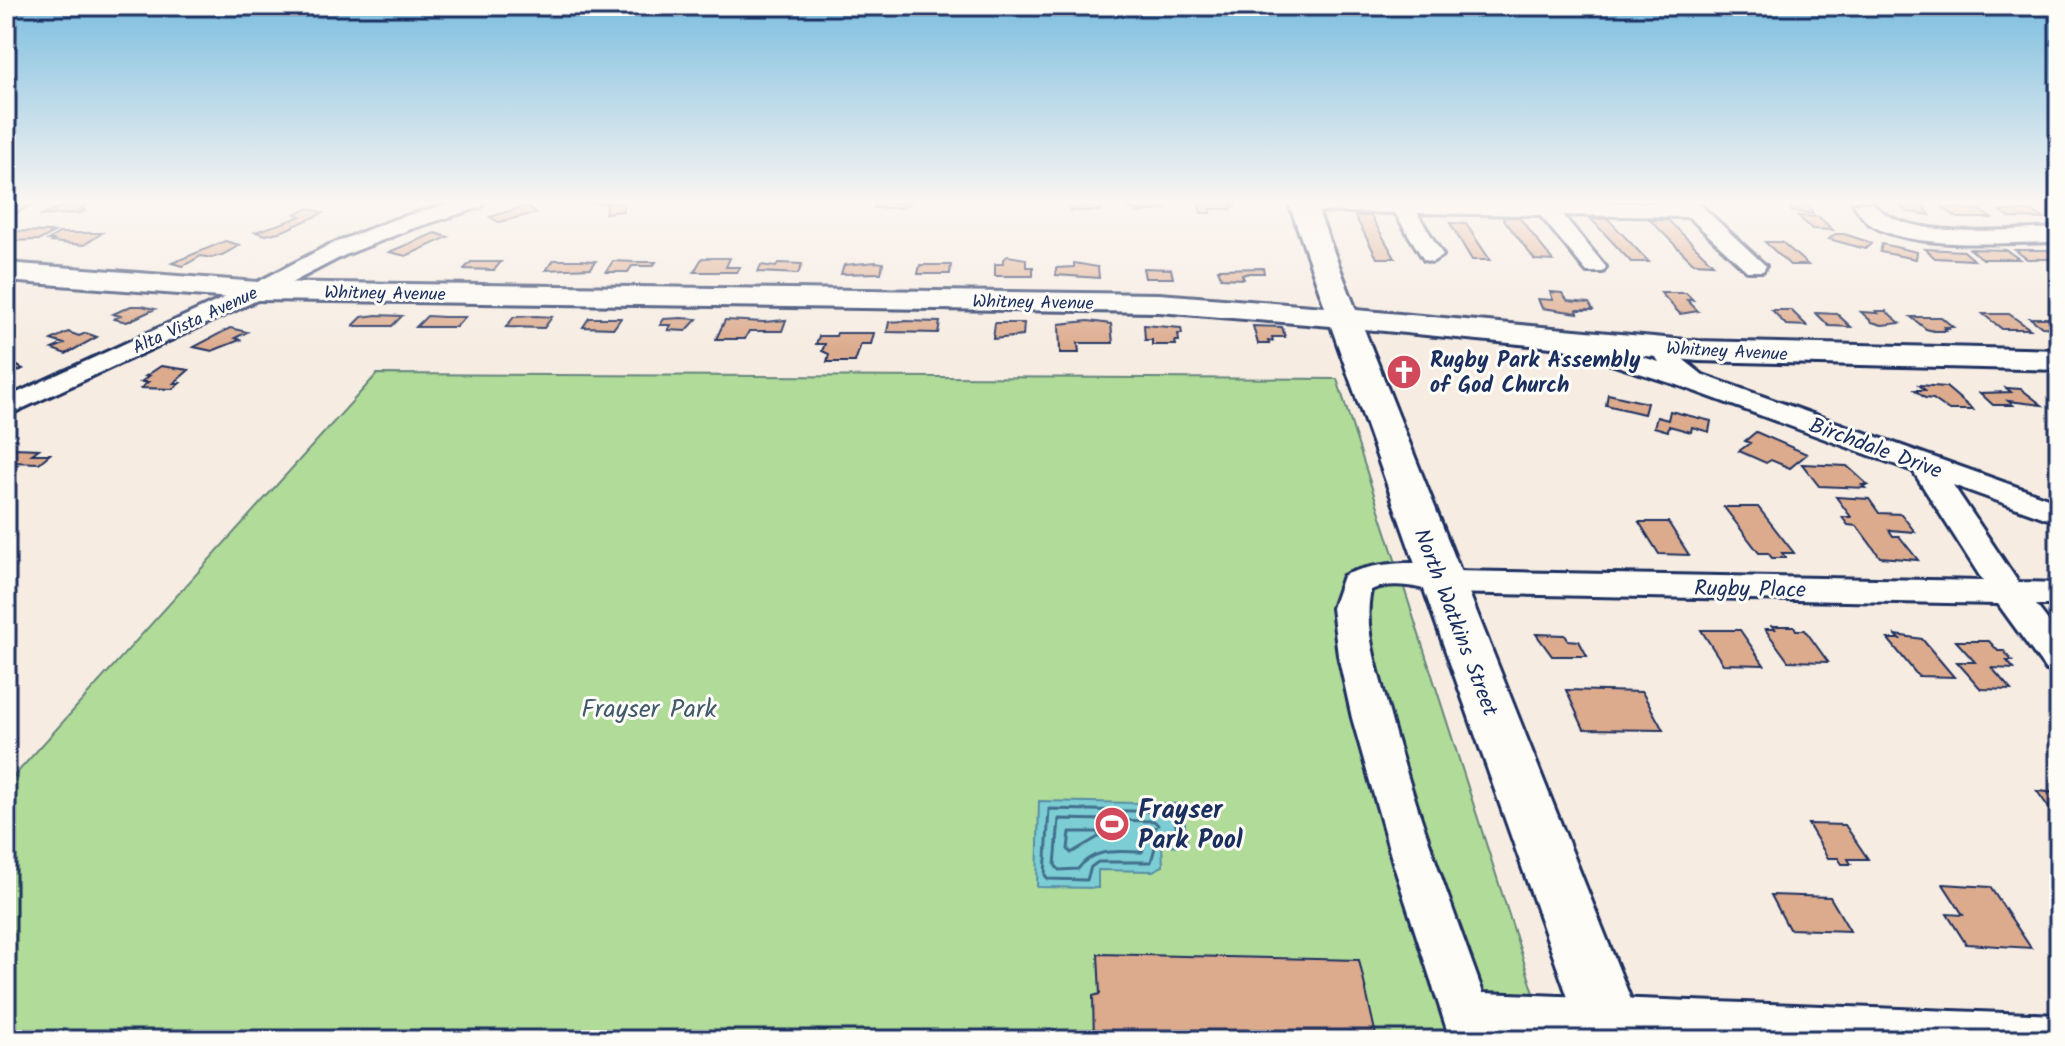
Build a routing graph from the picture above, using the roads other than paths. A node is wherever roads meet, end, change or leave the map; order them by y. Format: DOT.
graph roads {
  1 [pos="334,252"];
  2 [pos="1320,252"];
  3 [pos="1430,252"];
  4 [pos="1582,252"];
  5 [pos="1739,252"];
  6 [pos="1432,255"];
  7 [pos="1755,266"];
  8 [pos="1595,267"];
  9 [pos="6,272"];
  10 [pos="258,291"];
  11 [pos="1346,318"];
  12 [pos="1476,331"];
  13 [pos="1557,339"];
  14 [pos="1663,348"];
  15 [pos="2059,360"];
  16 [pos="1369,381"];
  17 [pos="1693,381"];
  18 [pos="6,408"];
  19 [pos="1924,464"];
  20 [pos="2059,513"];
  21 [pos="1440,580"];
  22 [pos="2008,593"];
  23 [pos="2059,594"];
  24 [pos="2059,661"];
  25 [pos="1469,1028"];
  26 [pos="1612,1032"];
  27 [pos="2059,1040"];
  1 -- 10 [label="street, Alta Vista Avenue"];
  2 -- 11 [label="main road, North Watkins Street"];
  3 -- 6 [label="street"];
  4 -- 8 [label="street"];
  5 -- 7 [label="street"];
  9 -- 10 [label="main road, Whitney Avenue"];
  10 -- 11 [label="main road, Whitney Avenue"];
  10 -- 18 [label="street, Alta Vista Avenue"];
  11 -- 12 [label="main road, Whitney Avenue"];
  11 -- 16 [label="main road, North Watkins Street"];
  12 -- 13 [label="main road, Whitney Avenue"];
  12 -- 16 [label="main road"];
  13 -- 14 [label="main road, Whitney Avenue"];
  13 -- 17 [label="street, Birchdale Drive"];
  14 -- 15 [label="main road, Whitney Avenue"];
  14 -- 17 [label="street, Birchdale Drive"];
  16 -- 21 [label="main road, North Watkins Street"];
  17 -- 19 [label="street, Birchdale Drive"];
  19 -- 20 [label="street, Birchdale Drive"];
  19 -- 22 [label="street"];
  21 -- 22 [label="street, Rugby Place"];
  21 -- 25 [label="street, Rugby Place"];
  21 -- 26 [label="main road, North Watkins Street"];
  22 -- 23 [label="street, Rugby Place"];
  22 -- 24 [label="street"];
  25 -- 26 [label="street"];
  26 -- 27 [label="street"];
}
